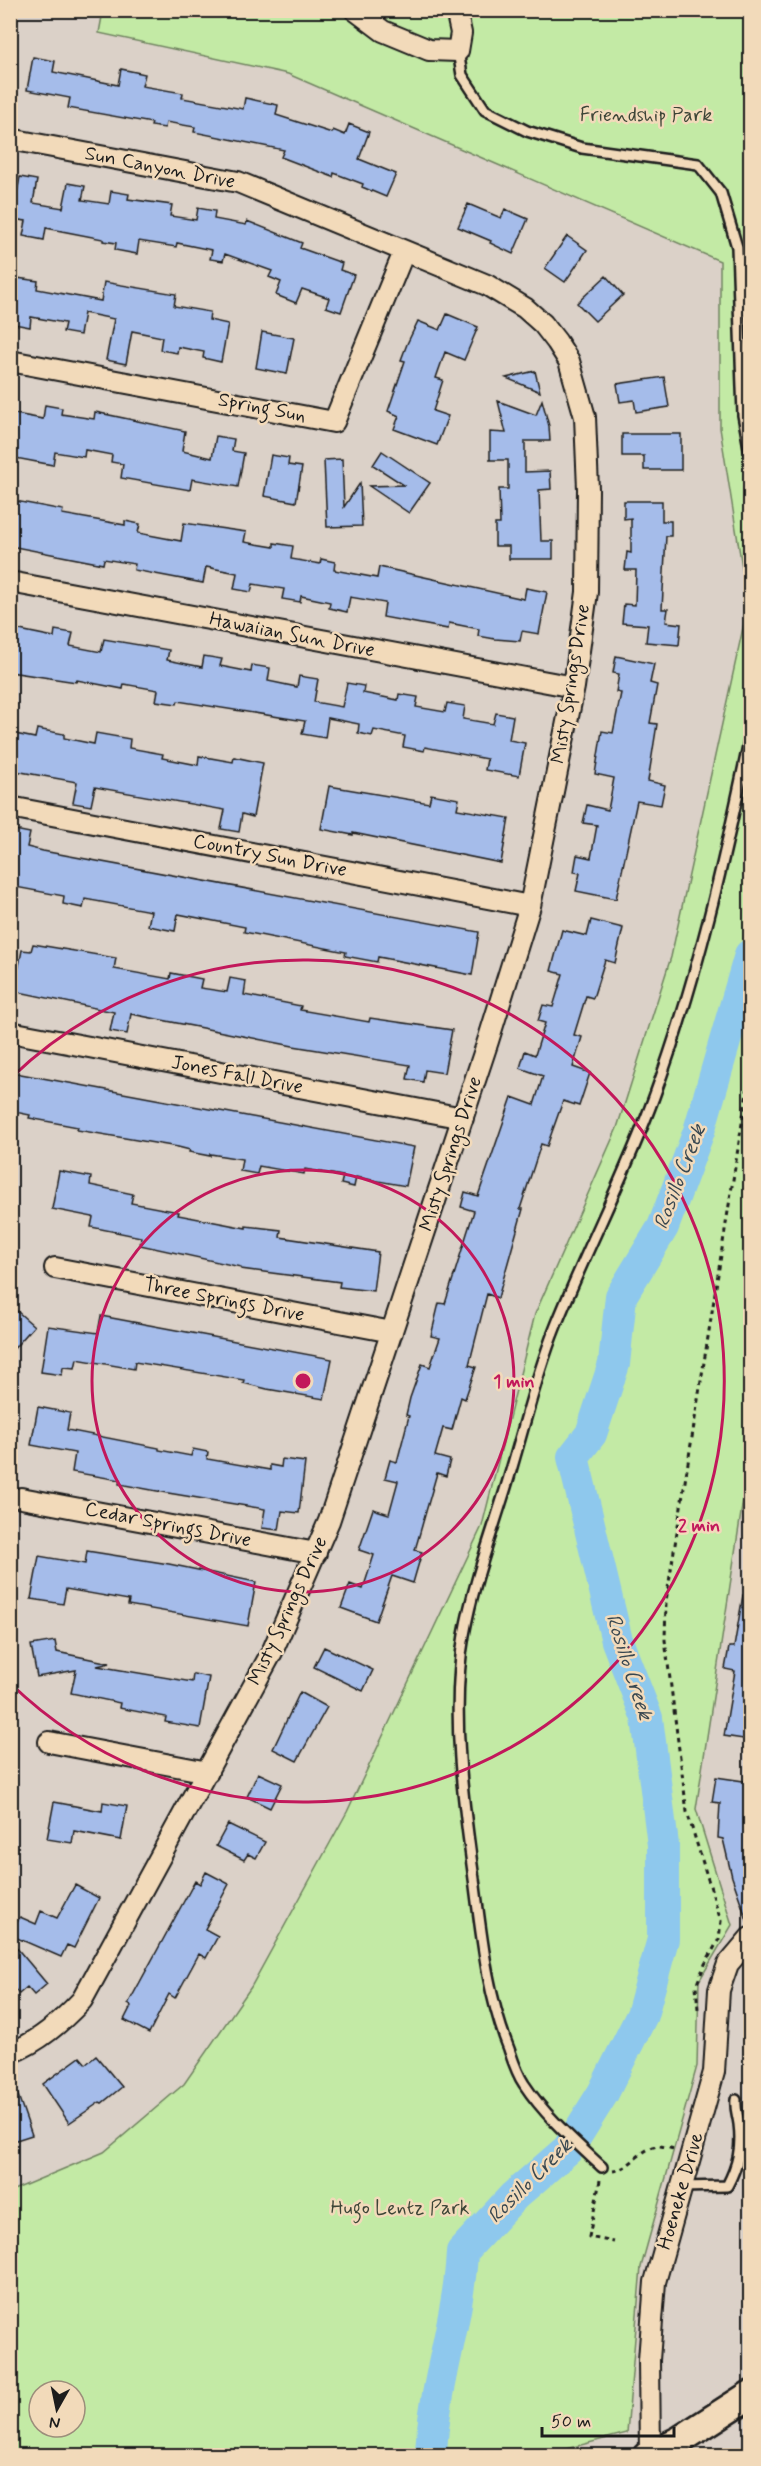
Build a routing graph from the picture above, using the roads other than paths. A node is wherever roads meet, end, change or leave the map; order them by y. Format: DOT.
graph roads {
  1 [pos="355,10"];
  2 [pos="456,10"];
  3 [pos="458,51"];
  4 [pos="10,139"];
  5 [pos="404,252"];
  6 [pos="10,361"];
  7 [pos="750,453"];
  8 [pos="10,582"];
  9 [pos="574,687"];
  10 [pos="750,736"];
  11 [pos="10,807"];
  12 [pos="530,906"];
  13 [pos="10,1032"];
  14 [pos="463,1118"];
  15 [pos="55,1268"];
  16 [pos="392,1332"];
  17 [pos="21,1498"];
  18 [pos="316,1553"];
  19 [pos="49,1742"];
  20 [pos="208,1772"];
  21 [pos="750,1938"];
  22 [pos="10,2053"];
  23 [pos="736,2100"];
  24 [pos="602,2167"];
  25 [pos="682,2187"];
  26 [pos="750,2395"];
  27 [pos="649,2455"];
  1 -- 3 [label="street"];
  2 -- 3 [label="street"];
  3 -- 7 [label="lane"];
  4 -- 5 [label="street, Sun Canyon Drive"];
  5 -- 6 [label="street, Spring Sun"];
  5 -- 9 [label="street, Misty Springs Drive"];
  8 -- 9 [label="street, Hawaiian Sun Drive"];
  9 -- 12 [label="street, Misty Springs Drive"];
  10 -- 24 [label="lane"];
  11 -- 12 [label="street, Country Sun Drive"];
  12 -- 14 [label="street, Misty Springs Drive"];
  13 -- 14 [label="street, Jones Fall Drive"];
  14 -- 16 [label="street, Misty Springs Drive"];
  15 -- 16 [label="street, Three Springs Drive"];
  16 -- 18 [label="street, Misty Springs Drive"];
  17 -- 18 [label="street, Cedar Springs Drive"];
  18 -- 20 [label="street, Misty Springs Drive"];
  19 -- 20 [label="street"];
  20 -- 22 [label="street, Misty Springs Drive"];
  21 -- 25 [label="street, Hoeneke Drive"];
  23 -- 25 [label="lane"];
  25 -- 27 [label="street, Hoeneke Drive"];
  26 -- 27 [label="street"];
}
